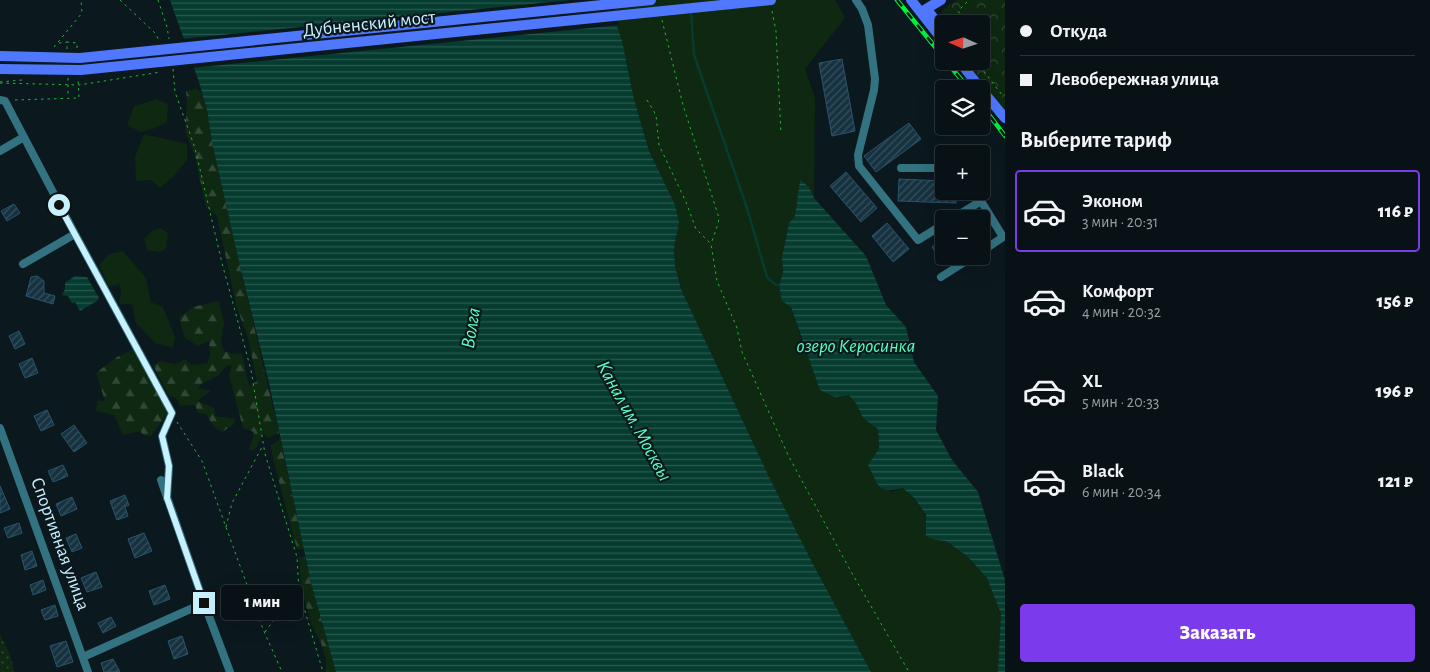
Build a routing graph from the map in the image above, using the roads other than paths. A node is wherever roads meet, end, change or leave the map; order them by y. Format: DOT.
graph roads {
  1 [pos="651,0"];
  2 [pos="856,0"];
  3 [pos="912,0"];
  4 [pos="941,0"];
  5 [pos="771,4"];
  6 [pos="926,9"];
  7 [pos="935,20"];
  8 [pos="935,30"];
  9 [pos="0,56"];
  10 [pos="0,69"];
  11 [pos="966,70"];
  12 [pos="974,80"];
  13 [pos="3,100"];
  14 [pos="990,100"];
  15 [pos="1005,118"];
  16 [pos="24,136"];
  17 [pos="0,151"];
  18 [pos="901,168"];
  19 [pos="935,168"];
  20 [pos="981,201"];
  21 [pos="966,210"];
  22 [pos="987,210"];
  23 [pos="990,215"];
  24 [pos="935,230"];
  25 [pos="75,234"];
  26 [pos="990,247"];
  27 [pos="23,264"];
  28 [pos="960,265"];
  29 [pos="941,277"];
  30 [pos="0,428"];
  31 [pos="161,480"];
  32 [pos="167,498"];
  33 [pos="204,603"];
  34 [pos="82,657"];
  35 [pos="88,672"];
  36 [pos="230,672"];
  1 -- 9 [label="main road, Дубненский мост, bridge"];
  2 -- 24 [label="street"];
  3 -- 6 [label="main road"];
  3 -- 8 [label="main road"];
  4 -- 6 [label="main road"];
  5 -- 10 [label="main road, Дубненский мост, bridge"];
  6 -- 7 [label="main road"];
  11 -- 12 [label="main road"];
  13 -- 16 [label="street"];
  14 -- 15 [label="main road"];
  16 -- 17 [label="street"];
  16 -- 25 [label="street"];
  18 -- 19 [label="street"];
  20 -- 21 [label="street"];
  20 -- 22 [label="street"];
  23 -- 26 [label="street"];
  25 -- 27 [label="street"];
  25 -- 32 [label="street"];
  28 -- 29 [label="street"];
  30 -- 34 [label="street, Спортивная улица"];
  31 -- 32 [label="street"];
  32 -- 33 [label="street"];
  33 -- 34 [label="street"];
  33 -- 36 [label="street"];
  34 -- 35 [label="street, Спортивная улица"];
}
